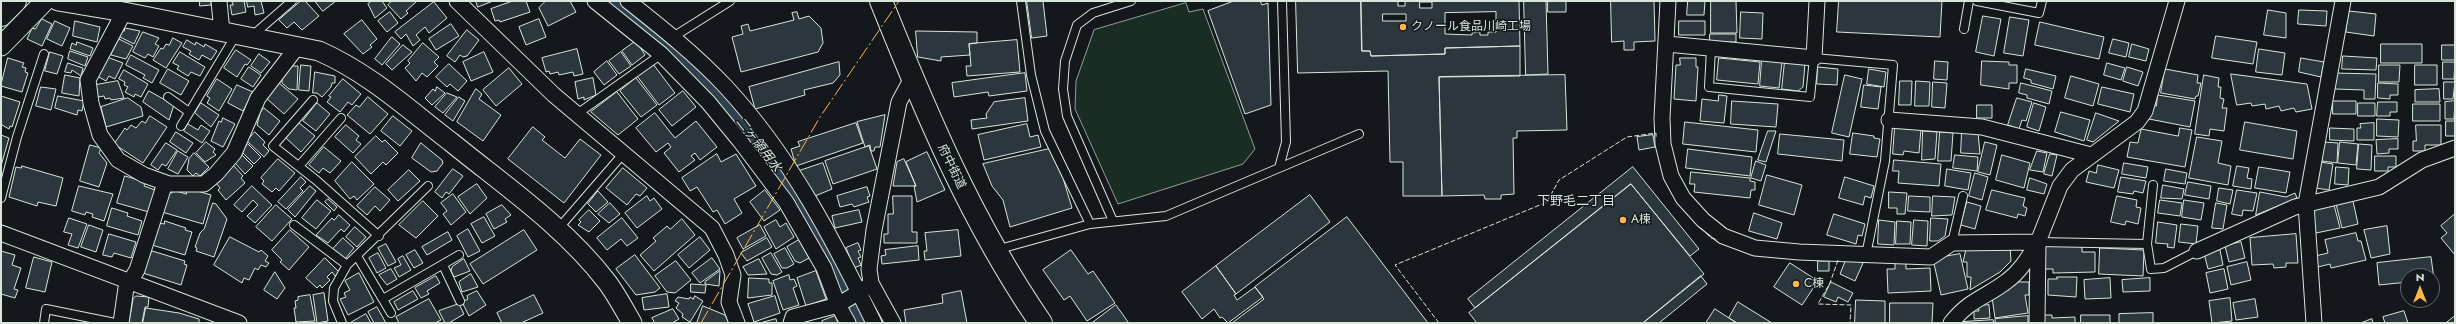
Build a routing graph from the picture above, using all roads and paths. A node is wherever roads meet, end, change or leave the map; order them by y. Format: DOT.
graph roads {
  1 [pos="15,1"];
  2 [pos="26,1"];
  3 [pos="58,1"];
  4 [pos="219,1"];
  5 [pos="292,1"];
  6 [pos="457,1"];
  7 [pos="594,1"];
  8 [pos="628,1"];
  9 [pos="730,1"];
  10 [pos="881,1"];
  11 [pos="1021,1"];
  12 [pos="1131,1"];
  13 [pos="1282,1"];
  14 [pos="1668,1"];
  15 [pos="1817,1"];
  16 [pos="1969,1"];
  17 [pos="1977,1"];
  18 [pos="2042,1"];
  19 [pos="2343,1"];
  20 [pos="2175,2"];
  21 [pos="43,8"];
  22 [pos="124,12"];
  23 [pos="1,15"];
  24 [pos="1964,29"];
  25 [pos="236,34"];
  26 [pos="1667,44"];
  27 [pos="1,46"];
  28 [pos="670,46"];
  29 [pos="297,47"];
  30 [pos="1711,49"];
  31 [pos="44,54"];
  32 [pos="1814,58"];
  33 [pos="912,78"];
  34 [pos="168,97"];
  35 [pos="313,100"];
  36 [pos="190,112"];
  37 [pos="577,114"];
  38 [pos="341,118"];
  39 [pos="1889,120"];
  40 [pos="181,126"];
  41 [pos="1359,134"];
  42 [pos="2455,148"];
  43 [pos="623,154"];
  44 [pos="2090,155"];
  45 [pos="299,166"];
  46 [pos="1279,168"];
  47 [pos="166,183"];
  48 [pos="2153,185"];
  49 [pos="428,186"];
  50 [pos="1963,196"];
  51 [pos="1,198"];
  52 [pos="2306,204"];
  53 [pos="1113,221"];
  54 [pos="1090,224"];
  55 [pos="294,225"];
  56 [pos="558,229"];
  57 [pos="1,233"];
  58 [pos="379,236"];
  59 [pos="2038,242"];
  60 [pos="1952,243"];
  61 [pos="2147,244"];
  62 [pos="995,250"];
  63 [pos="2196,251"];
  64 [pos="459,255"];
  65 [pos="1866,255"];
  66 [pos="357,256"];
  67 [pos="443,265"];
  68 [pos="347,266"];
  69 [pos="131,282"];
  70 [pos="862,289"];
  71 [pos="383,299"];
  72 [pos="460,301"];
  73 [pos="841,303"];
  74 [pos="391,313"];
  75 [pos="44,323"];
  76 [pos="115,323"];
  77 [pos="121,323"];
  78 [pos="239,323"];
  79 [pos="342,323"];
  80 [pos="632,323"];
  81 [pos="737,323"];
  82 [pos="791,323"];
  83 [pos="848,323"];
  84 [pos="874,323"];
  85 [pos="893,323"];
  86 [pos="1041,323"];
  87 [pos="1951,323"];
  88 [pos="2037,323"];
  89 [pos="2314,323"];
  1 -- 23 [label="highway"];
  2 -- 21 [label="street"];
  3 -- 22 [label="street"];
  4 -- 25 [label="street"];
  5 -- 25 [label="lane"];
  6 -- 37 [label="street"];
  7 -- 28 [label="street"];
  8 -- 28 [label="street"];
  9 -- 28 [label="lane"];
  10 -- 33 [label="highway, 府中街道"];
  11 -- 54 [label="lane"];
  12 -- 53 [label="lane"];
  13 -- 46 [label="lane"];
  14 -- 26 [label="street"];
  15 -- 32 [label="street"];
  16 -- 24 [label="lane"];
  17 -- 18 [label="lane"];
  19 -- 52 [label="street"];
  20 -- 44 [label="street"];
  21 -- 27 [label="street"];
  22 -- 25 [label="street"];
  22 -- 47 [label="street"];
  25 -- 29 [label="street"];
  25 -- 36 [label="lane"];
  26 -- 30 [label="street"];
  26 -- 65 [label="street"];
  28 -- 37 [label="lane"];
  28 -- 70 [label="street"];
  28 -- 73 [label="street"];
  29 -- 47 [label="street"];
  29 -- 56 [label="street"];
  30 -- 32 [label="street"];
  30 -- 32 [label="lane"];
  31 -- 51 [label="lane"];
  32 -- 39 [label="lane"];
  33 -- 62 [label="highway, 府中街道"];
  33 -- 70 [label="street"];
  34 -- 36 [label="lane"];
  35 -- 45 [label="lane"];
  36 -- 40 [label="lane"];
  37 -- 43 [label="street"];
  38 -- 45 [label="lane"];
  39 -- 44 [label="street"];
  39 -- 65 [label="lane"];
  41 -- 46 [label="lane"];
  42 -- 52 [label="street"];
  43 -- 56 [label="lane"];
  43 -- 81 [label="street"];
  44 -- 59 [label="street"];
  45 -- 58 [label="lane"];
  46 -- 53 [label="lane"];
  47 -- 69 [label="street"];
  48 -- 61 [label="lane"];
  49 -- 58 [label="lane"];
  50 -- 60 [label="lane"];
  52 -- 63 [label="street"];
  52 -- 89 [label="street"];
  53 -- 54 [label="lane"];
  54 -- 62 [label="lane"];
  55 -- 68 [label="lane"];
  56 -- 80 [label="street"];
  57 -- 69 [label="street"];
  58 -- 66 [label="lane"];
  59 -- 60 [label="street"];
  59 -- 61 [label="lane"];
  59 -- 87 [label="street"];
  59 -- 88 [label="street"];
  60 -- 65 [label="street"];
  61 -- 63 [label="lane"];
  62 -- 86 [label="highway, 府中街道"];
  64 -- 67 [label="lane"];
  66 -- 68 [label="lane"];
  66 -- 71 [label="lane"];
  67 -- 71 [label="lane"];
  67 -- 72 [label="lane"];
  68 -- 79 [label="lane"];
  69 -- 77 [label="street"];
  69 -- 78 [label="street"];
  70 -- 73 [label="street"];
  70 -- 84 [label="street"];
  70 -- 85 [label="street"];
  71 -- 74 [label="lane"];
  73 -- 82 [label="street"];
  73 -- 83 [label="street"];
  75 -- 76 [label="lane"];
}
